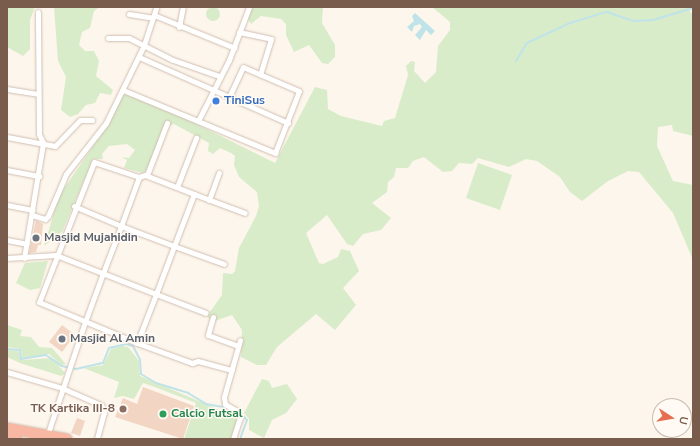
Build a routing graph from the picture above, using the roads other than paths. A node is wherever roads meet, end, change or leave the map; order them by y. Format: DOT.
graph roads {
  1 [pos="156,7"];
  2 [pos="183,7"];
  3 [pos="249,7"];
  4 [pos="38,12"];
  5 [pos="129,14"];
  6 [pos="154,17"];
  7 [pos="179,27"];
  8 [pos="239,32"];
  9 [pos="108,38"];
  10 [pos="144,45"];
  11 [pos="234,48"];
  12 [pos="139,57"];
  13 [pos="260,74"];
  14 [pos="219,76"];
  15 [pos="7,89"];
  16 [pos="123,90"];
  17 [pos="212,90"];
  18 [pos="38,94"];
  19 [pos="229,97"];
  20 [pos="92,120"];
  21 [pos="198,121"];
  22 [pos="167,123"];
  23 [pos="288,123"];
  24 [pos="7,137"];
  25 [pos="196,138"];
  26 [pos="43,143"];
  27 [pos="7,170"];
  28 [pos="219,173"];
  29 [pos="147,175"];
  30 [pos="39,176"];
  31 [pos="139,178"];
  32 [pos="177,187"];
  33 [pos="194,194"];
  34 [pos="210,200"];
  35 [pos="7,205"];
  36 [pos="74,206"];
  37 [pos="33,213"];
  38 [pos="245,213"];
  39 [pos="121,226"];
  40 [pos="7,240"];
  41 [pos="27,244"];
  42 [pos="174,246"];
  43 [pos="56,255"];
  44 [pos="7,258"];
  45 [pos="24,258"];
  46 [pos="224,264"];
  47 [pos="102,273"];
  48 [pos="156,294"];
  49 [pos="206,313"];
  50 [pos="213,317"];
  51 [pos="85,322"];
  52 [pos="240,340"];
  53 [pos="137,343"];
  54 [pos="238,346"];
  55 [pos="232,370"];
  56 [pos="7,372"];
  57 [pos="62,388"];
  58 [pos="7,428"];
  59 [pos="7,437"];
  60 [pos="47,437"];
  61 [pos="18,439"];
  62 [pos="67,439"];
  63 [pos="97,439"];
  64 [pos="233,439"];
  1 -- 6 [label="street"];
  2 -- 7 [label="street"];
  3 -- 8 [label="street"];
  4 -- 18 [label="street"];
  5 -- 6 [label="street"];
  6 -- 7 [label="street"];
  6 -- 10 [label="street"];
  7 -- 11 [label="street"];
  8 -- 11 [label="street"];
  8 -- 13 [label="street"];
  9 -- 10 [label="street"];
  10 -- 12 [label="street"];
  10 -- 14 [label="street"];
  11 -- 14 [label="street"];
  12 -- 16 [label="street"];
  12 -- 17 [label="street"];
  13 -- 19 [label="street"];
  13 -- 23 [label="street"];
  14 -- 17 [label="street"];
  15 -- 18 [label="street"];
  16 -- 21 [label="street"];
  16 -- 37 [label="street"];
  17 -- 19 [label="street"];
  17 -- 21 [label="street"];
  18 -- 26 [label="street"];
  19 -- 23 [label="street"];
  20 -- 26 [label="street"];
  21 -- 23 [label="street"];
  22 -- 29 [label="street"];
  24 -- 26 [label="street"];
  25 -- 32 [label="street"];
  26 -- 30 [label="street"];
  27 -- 30 [label="street"];
  28 -- 34 [label="street"];
  29 -- 31 [label="street"];
  29 -- 32 [label="street"];
  30 -- 37 [label="street"];
  31 -- 36 [label="street"];
  31 -- 39 [label="street"];
  32 -- 33 [label="street"];
  33 -- 34 [label="street"];
  33 -- 42 [label="street"];
  34 -- 38 [label="street"];
  35 -- 37 [label="street"];
  36 -- 39 [label="street"];
  36 -- 43 [label="street"];
  37 -- 41 [label="street"];
  39 -- 42 [label="street"];
  39 -- 47 [label="street"];
  40 -- 41 [label="street"];
  41 -- 45 [label="street"];
  42 -- 46 [label="street"];
  42 -- 48 [label="street"];
  43 -- 45 [label="street"];
  43 -- 47 [label="street"];
  43 -- 51 [label="street"];
  44 -- 45 [label="street"];
  47 -- 48 [label="street"];
  47 -- 51 [label="street"];
  48 -- 49 [label="street"];
  48 -- 53 [label="street"];
  50 -- 54 [label="street"];
  51 -- 53 [label="street"];
  51 -- 57 [label="street"];
  52 -- 54 [label="street"];
  53 -- 55 [label="street"];
  54 -- 55 [label="street"];
  55 -- 64 [label="street"];
  56 -- 57 [label="street"];
  57 -- 60 [label="street"];
  57 -- 63 [label="street"];
  58 -- 60 [label="highway"];
  59 -- 61 [label="highway"];
  60 -- 62 [label="highway"];
}
